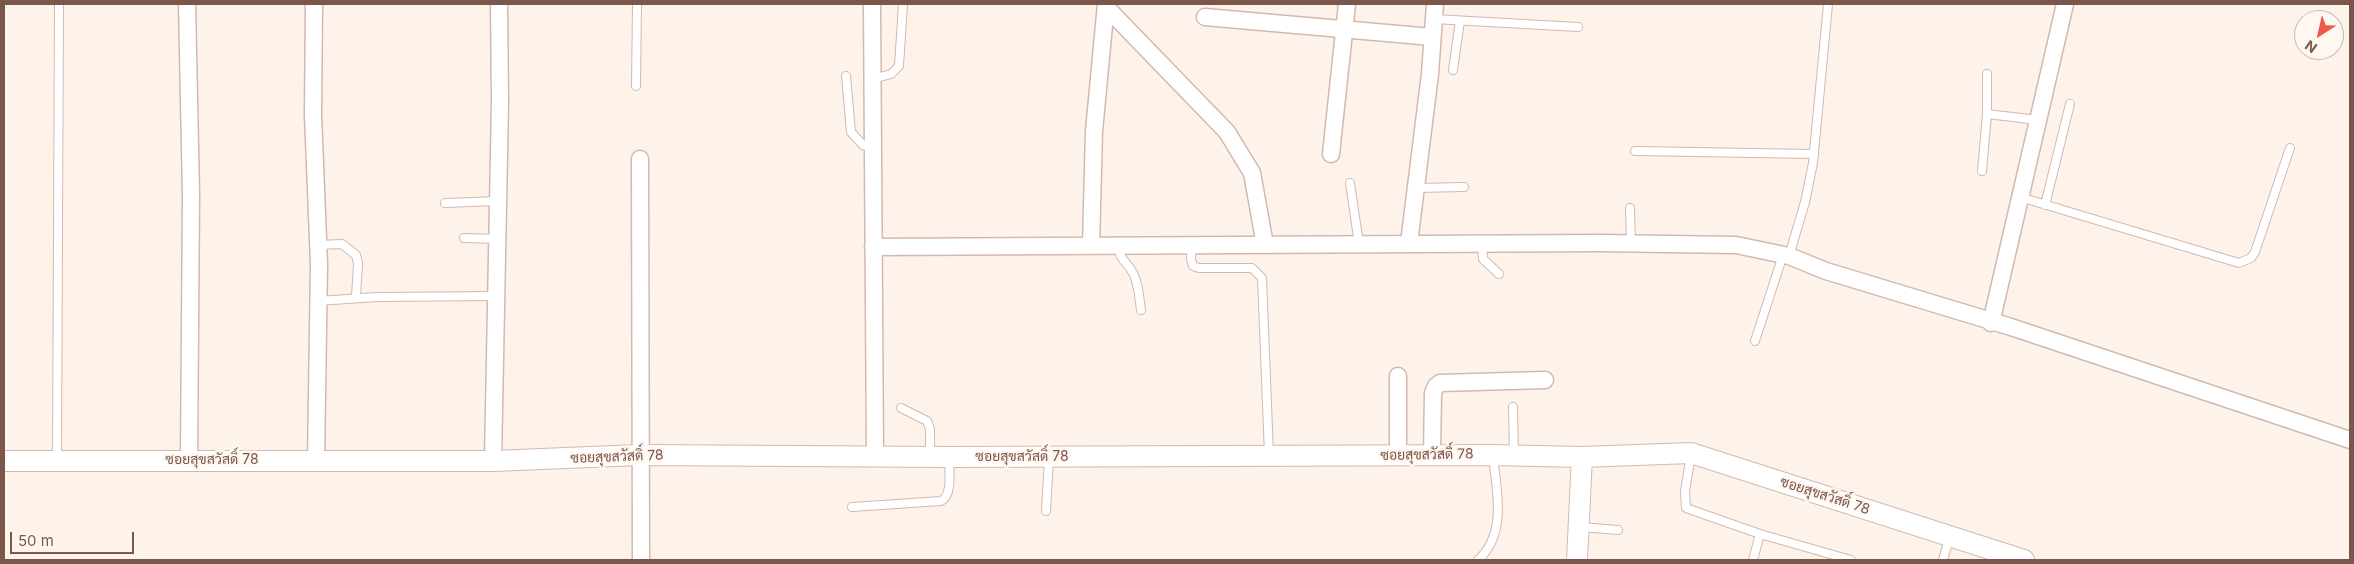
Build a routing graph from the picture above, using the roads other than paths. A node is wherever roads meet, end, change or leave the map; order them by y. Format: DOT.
graph roads {
  1 [pos="59,4"];
  2 [pos="187,4"];
  3 [pos="314,4"];
  4 [pos="499,4"];
  5 [pos="637,4"];
  6 [pos="872,4"];
  7 [pos="903,4"];
  8 [pos="1347,4"];
  9 [pos="1828,4"];
  10 [pos="2065,4"];
  11 [pos="1106,5"];
  12 [pos="1435,12"];
  13 [pos="1205,17"];
  14 [pos="1460,21"];
  15 [pos="1578,27"];
  16 [pos="1344,28"];
  17 [pos="1432,37"];
  18 [pos="1453,70"];
  19 [pos="1987,74"];
  20 [pos="846,76"];
  21 [pos="872,79"];
  22 [pos="636,86"];
  23 [pos="2070,104"];
  24 [pos="1987,114"];
  25 [pos="2038,120"];
  26 [pos="871,148"];
  27 [pos="2290,148"];
  28 [pos="1635,151"];
  29 [pos="1331,154"];
  30 [pos="1814,154"];
  31 [pos="640,159"];
  32 [pos="1982,172"];
  33 [pos="1350,183"];
  34 [pos="1464,187"];
  35 [pos="1416,188"];
  36 [pos="2020,197"];
  37 [pos="498,201"];
  38 [pos="445,203"];
  39 [pos="2046,205"];
  40 [pos="1630,208"];
  41 [pos="464,238"];
  42 [pos="497,239"];
  43 [pos="1482,243"];
  44 [pos="1631,243"];
  45 [pos="1265,244"];
  46 [pos="1359,244"];
  47 [pos="1409,244"];
  48 [pos="318,245"];
  49 [pos="1192,245"];
  50 [pos="1091,246"];
  51 [pos="1118,246"];
  52 [pos="873,247"];
  53 [pos="1786,256"];
  54 [pos="1499,274"];
  55 [pos="496,296"];
  56 [pos="356,297"];
  57 [pos="318,301"];
  58 [pos="1141,310"];
  59 [pos="1991,323"];
  60 [pos="1755,341"];
  61 [pos="1398,376"];
  62 [pos="1545,380"];
  63 [pos="1513,407"];
  64 [pos="901,408"];
  65 [pos="2350,440"];
  66 [pos="1691,453"];
  67 [pos="1492,454"];
  68 [pos="639,455"];
  69 [pos="1514,455"];
  70 [pos="1398,456"];
  71 [pos="1432,456"];
  72 [pos="875,457"];
  73 [pos="940,457"];
  74 [pos="1049,457"];
  75 [pos="1269,457"];
  76 [pos="1582,457"];
  77 [pos="57,460"];
  78 [pos="189,460"];
  79 [pos="316,460"];
  80 [pos="4,461"];
  81 [pos="494,461"];
  82 [pos="852,507"];
  83 [pos="1046,511"];
  84 [pos="1578,527"];
  85 [pos="1618,530"];
  86 [pos="1760,534"];
  87 [pos="1950,536"];
  88 [pos="641,560"];
  89 [pos="1478,560"];
  90 [pos="1577,560"];
  91 [pos="1754,560"];
  92 [pos="1852,560"];
  93 [pos="1943,560"];
  94 [pos="2024,560"];
  1 -- 77 [label="lane"];
  2 -- 78 [label="street"];
  3 -- 48 [label="street"];
  4 -- 37 [label="street"];
  5 -- 22 [label="lane"];
  6 -- 21 [label="street"];
  7 -- 21 [label="lane"];
  8 -- 16 [label="street"];
  9 -- 30 [label="lane"];
  10 -- 25 [label="street"];
  11 -- 45 [label="street"];
  11 -- 50 [label="street"];
  12 -- 14 [label="lane"];
  12 -- 17 [label="street"];
  13 -- 16 [label="street"];
  14 -- 15 [label="lane"];
  14 -- 18 [label="lane"];
  16 -- 17 [label="street"];
  16 -- 29 [label="street"];
  17 -- 35 [label="street"];
  19 -- 24 [label="lane"];
  20 -- 26 [label="lane"];
  21 -- 26 [label="street"];
  23 -- 39 [label="lane"];
  24 -- 25 [label="lane"];
  24 -- 32 [label="lane"];
  25 -- 36 [label="street"];
  26 -- 52 [label="street"];
  27 -- 39 [label="lane"];
  28 -- 30 [label="lane"];
  30 -- 53 [label="lane"];
  31 -- 68 [label="street"];
  33 -- 46 [label="lane"];
  34 -- 35 [label="lane"];
  35 -- 47 [label="street"];
  36 -- 39 [label="lane"];
  36 -- 59 [label="street"];
  37 -- 38 [label="lane"];
  37 -- 42 [label="street"];
  40 -- 44 [label="lane"];
  41 -- 42 [label="lane"];
  42 -- 55 [label="street"];
  43 -- 44 [label="street"];
  43 -- 47 [label="street"];
  43 -- 54 [label="lane"];
  44 -- 53 [label="street"];
  45 -- 46 [label="street"];
  45 -- 49 [label="street"];
  46 -- 47 [label="street"];
  48 -- 56 [label="lane"];
  48 -- 57 [label="street"];
  49 -- 51 [label="street"];
  49 -- 75 [label="lane"];
  50 -- 51 [label="street"];
  50 -- 52 [label="street"];
  51 -- 58 [label="lane"];
  52 -- 72 [label="street"];
  53 -- 59 [label="street"];
  53 -- 60 [label="lane"];
  55 -- 56 [label="lane"];
  55 -- 81 [label="street"];
  56 -- 57 [label="lane"];
  57 -- 79 [label="street"];
  59 -- 65 [label="street"];
  61 -- 70 [label="street"];
  62 -- 71 [label="street"];
  63 -- 69 [label="lane"];
  64 -- 73 [label="lane"];
  66 -- 76 [label="street, ซอยสุขสวัสดิ์ 78"];
  66 -- 86 [label="lane"];
  66 -- 87 [label="street, ซอยสุขสวัสดิ์ 78"];
  67 -- 69 [label="street, ซอยสุขสวัสดิ์ 78"];
  67 -- 71 [label="street, ซอยสุขสวัสดิ์ 78"];
  67 -- 89 [label="lane"];
  68 -- 72 [label="street, ซอยสุขสวัสดิ์ 78"];
  68 -- 81 [label="street, ซอยสุขสวัสดิ์ 78"];
  68 -- 88 [label="street"];
  69 -- 76 [label="street, ซอยสุขสวัสดิ์ 78"];
  70 -- 71 [label="street, ซอยสุขสวัสดิ์ 78"];
  70 -- 75 [label="street, ซอยสุขสวัสดิ์ 78"];
  72 -- 73 [label="street, ซอยสุขสวัสดิ์ 78"];
  73 -- 74 [label="street, ซอยสุขสวัสดิ์ 78"];
  73 -- 82 [label="lane"];
  74 -- 75 [label="street, ซอยสุขสวัสดิ์ 78"];
  74 -- 83 [label="lane"];
  76 -- 84 [label="street"];
  77 -- 78 [label="street, ซอยสุขสวัสดิ์ 78"];
  77 -- 80 [label="street, ซอยสุขสวัสดิ์ 78"];
  78 -- 79 [label="street, ซอยสุขสวัสดิ์ 78"];
  79 -- 81 [label="street, ซอยสุขสวัสดิ์ 78"];
  84 -- 85 [label="lane"];
  84 -- 90 [label="street"];
  86 -- 91 [label="lane"];
  86 -- 92 [label="lane"];
  87 -- 93 [label="lane"];
  87 -- 94 [label="street, ซอยสุขสวัสดิ์ 78"];
}
